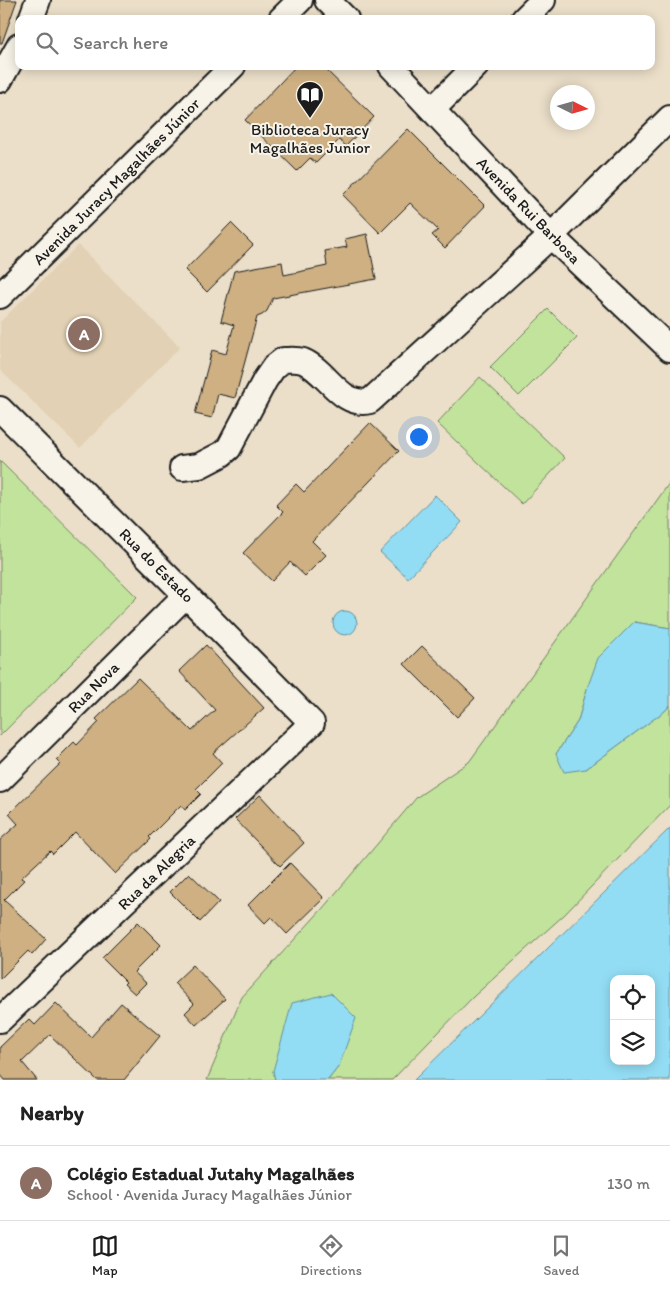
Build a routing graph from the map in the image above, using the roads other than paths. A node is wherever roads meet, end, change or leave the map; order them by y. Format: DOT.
graph roads {
  1 [pos="38,0"];
  2 [pos="300,0"];
  3 [pos="328,0"];
  4 [pos="543,0"];
  5 [pos="32,15"];
  6 [pos="285,15"];
  7 [pos="342,15"];
  8 [pos="528,15"];
  9 [pos="15,53"];
  10 [pos="228,70"];
  11 [pos="396,70"];
  12 [pos="472,70"];
  13 [pos="0,80"];
  14 [pos="433,109"];
  15 [pos="670,118"];
  16 [pos="551,236"];
  17 [pos="0,296"];
  18 [pos="670,349"];
  19 [pos="0,409"];
  20 [pos="182,468"];
  21 [pos="186,595"];
  22 [pos="312,723"];
  23 [pos="0,780"];
  24 [pos="0,1020"];
  1 -- 5 [label="street"];
  2 -- 6 [label="street"];
  3 -- 7 [label="street"];
  4 -- 8 [label="street"];
  9 -- 13 [label="street"];
  10 -- 17 [label="street, Avenida Juracy Magalhães Júnior"];
  11 -- 14 [label="street, Avenida Rui Barbosa"];
  12 -- 14 [label="street"];
  14 -- 16 [label="street, Avenida Rui Barbosa"];
  15 -- 16 [label="street"];
  16 -- 18 [label="street, Avenida Rui Barbosa"];
  16 -- 20 [label="street"];
  19 -- 21 [label="street, Rua do Estado"];
  21 -- 22 [label="street, Rua do Estado"];
  21 -- 23 [label="street, Rua Nova"];
  22 -- 24 [label="street, Rua da Alegria"];
}
